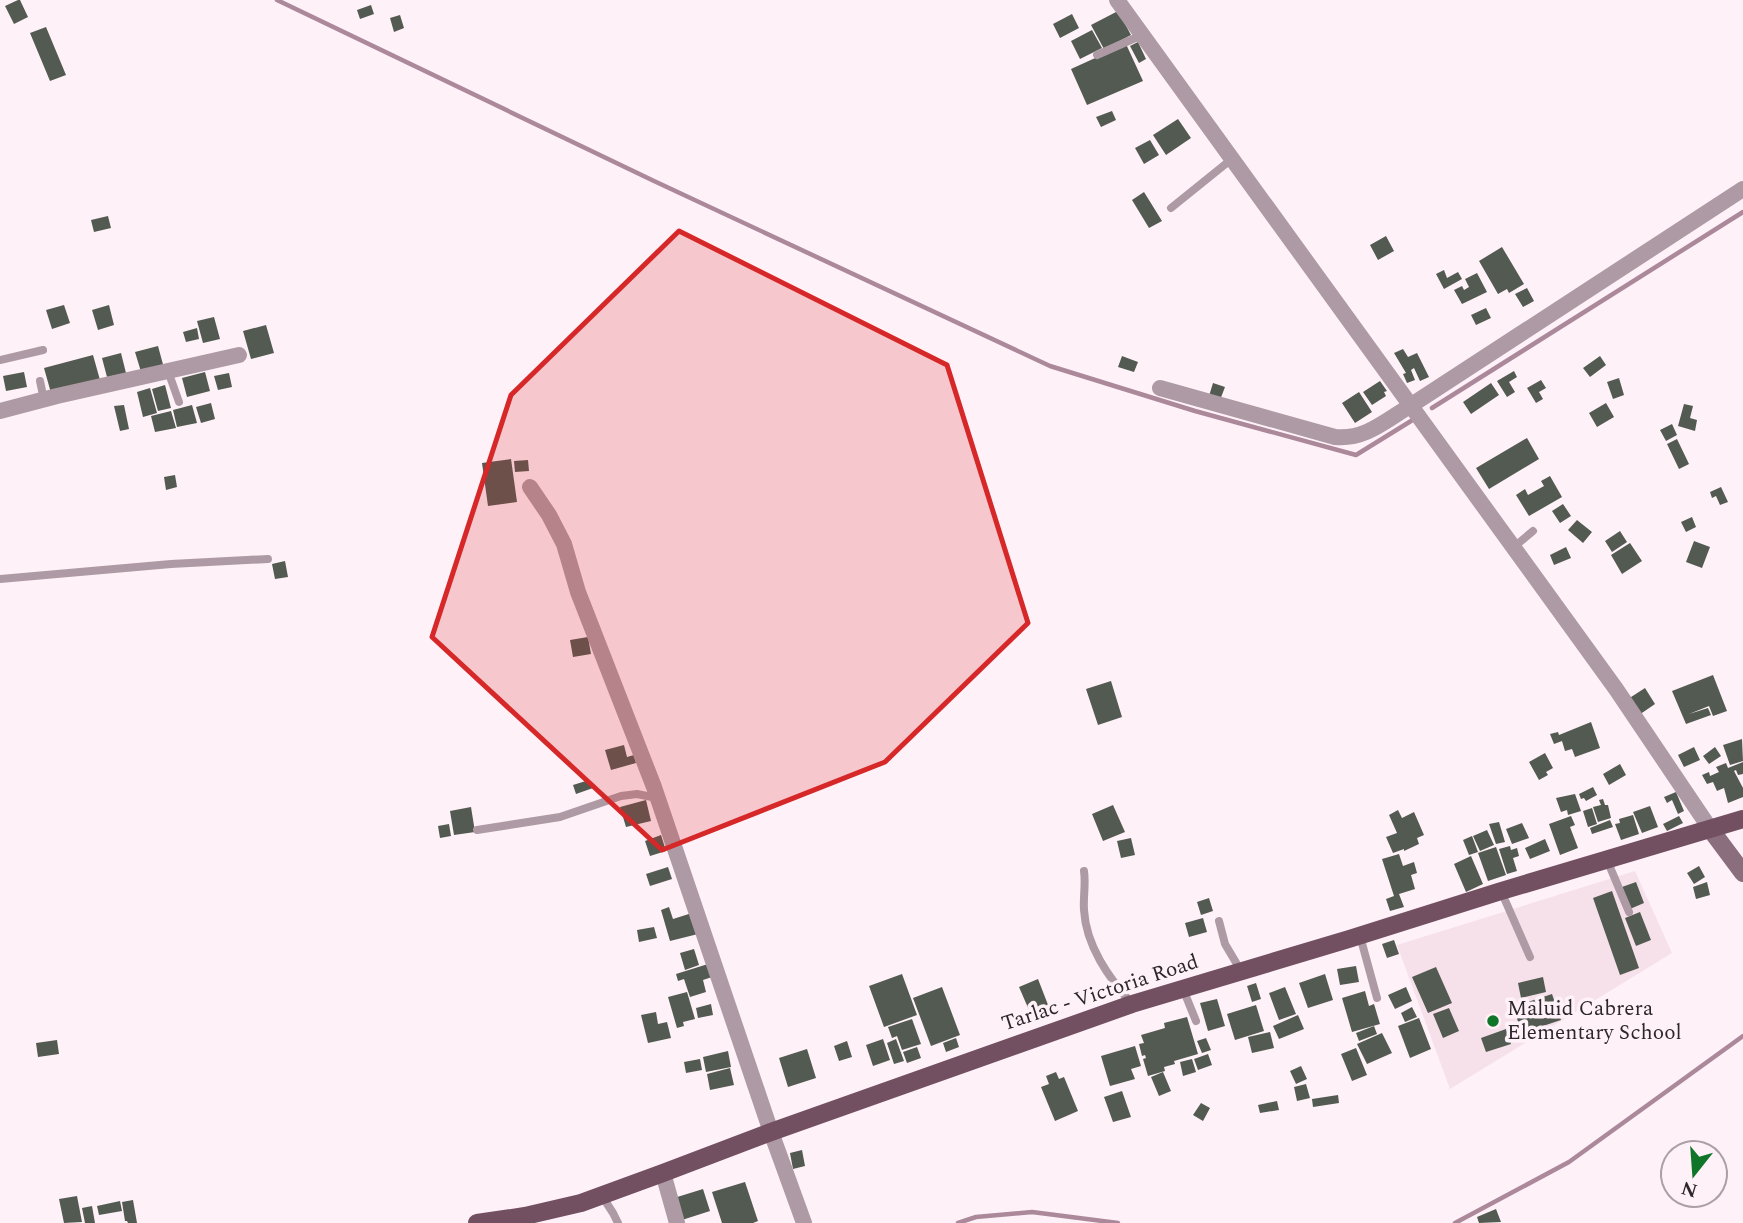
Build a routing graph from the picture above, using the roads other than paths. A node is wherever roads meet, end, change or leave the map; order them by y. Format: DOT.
graph roads {
  1 [pos="1117,0"];
  2 [pos="1142,35"];
  3 [pos="1097,55"];
  4 [pos="1233,158"];
  5 [pos="1743,189"];
  6 [pos="1171,208"];
  7 [pos="43,350"];
  8 [pos="239,355"];
  9 [pos="0,360"];
  10 [pos="168,371"];
  11 [pos="40,381"];
  12 [pos="1160,388"];
  13 [pos="44,400"];
  14 [pos="179,402"];
  15 [pos="1410,406"];
  16 [pos="0,411"];
  17 [pos="530,487"];
  18 [pos="1534,531"];
  19 [pos="1514,547"];
  20 [pos="268,559"];
  21 [pos="0,579"];
  22 [pos="657,798"];
  23 [pos="1743,820"];
  24 [pos="477,830"];
  25 [pos="1711,830"];
  26 [pos="1607,860"];
  27 [pos="1084,871"];
  28 [pos="1743,873"];
  29 [pos="1501,891"];
  30 [pos="1629,912"];
  31 [pos="1219,920"];
  32 [pos="1360,936"];
  33 [pos="1530,957"];
  34 [pos="1241,971"];
  35 [pos="1183,989"];
  36 [pos="1377,998"];
  37 [pos="1132,1004"];
  38 [pos="1196,1021"];
  39 [pos="771,1132"];
  40 [pos="663,1173"];
  41 [pos="602,1196"];
  42 [pos="477,1223"];
  43 [pos="618,1223"];
  44 [pos="677,1223"];
  45 [pos="804,1223"];
  1 -- 2 [label="street"];
  2 -- 3 [label="lane"];
  2 -- 4 [label="street"];
  4 -- 6 [label="lane"];
  4 -- 15 [label="street"];
  5 -- 15 [label="street"];
  7 -- 9 [label="lane"];
  8 -- 10 [label="street"];
  10 -- 13 [label="street"];
  10 -- 14 [label="lane"];
  11 -- 13 [label="lane"];
  12 -- 15 [label="street"];
  13 -- 16 [label="street"];
  15 -- 19 [label="street"];
  17 -- 22 [label="street"];
  18 -- 19 [label="lane"];
  19 -- 25 [label="street"];
  20 -- 21 [label="lane"];
  22 -- 24 [label="lane"];
  22 -- 39 [label="street"];
  23 -- 25 [label="main road, Tarlac - Victoria Road"];
  25 -- 26 [label="main road, Tarlac - Victoria Road"];
  25 -- 28 [label="street"];
  26 -- 29 [label="main road, Tarlac - Victoria Road"];
  26 -- 30 [label="lane"];
  27 -- 37 [label="lane"];
  29 -- 32 [label="main road, Tarlac - Victoria Road"];
  29 -- 33 [label="lane"];
  31 -- 34 [label="lane"];
  32 -- 34 [label="main road, Tarlac - Victoria Road"];
  32 -- 36 [label="lane"];
  34 -- 35 [label="main road, Tarlac - Victoria Road"];
  35 -- 37 [label="main road, Tarlac - Victoria Road"];
  35 -- 38 [label="lane"];
  37 -- 39 [label="main road, Tarlac - Victoria Road"];
  39 -- 40 [label="main road, Tarlac - Victoria Road"];
  39 -- 45 [label="street"];
  40 -- 41 [label="main road, Tarlac - Victoria Road"];
  40 -- 44 [label="street"];
  41 -- 42 [label="main road, Tarlac - Victoria Road"];
  41 -- 43 [label="lane"];
}
